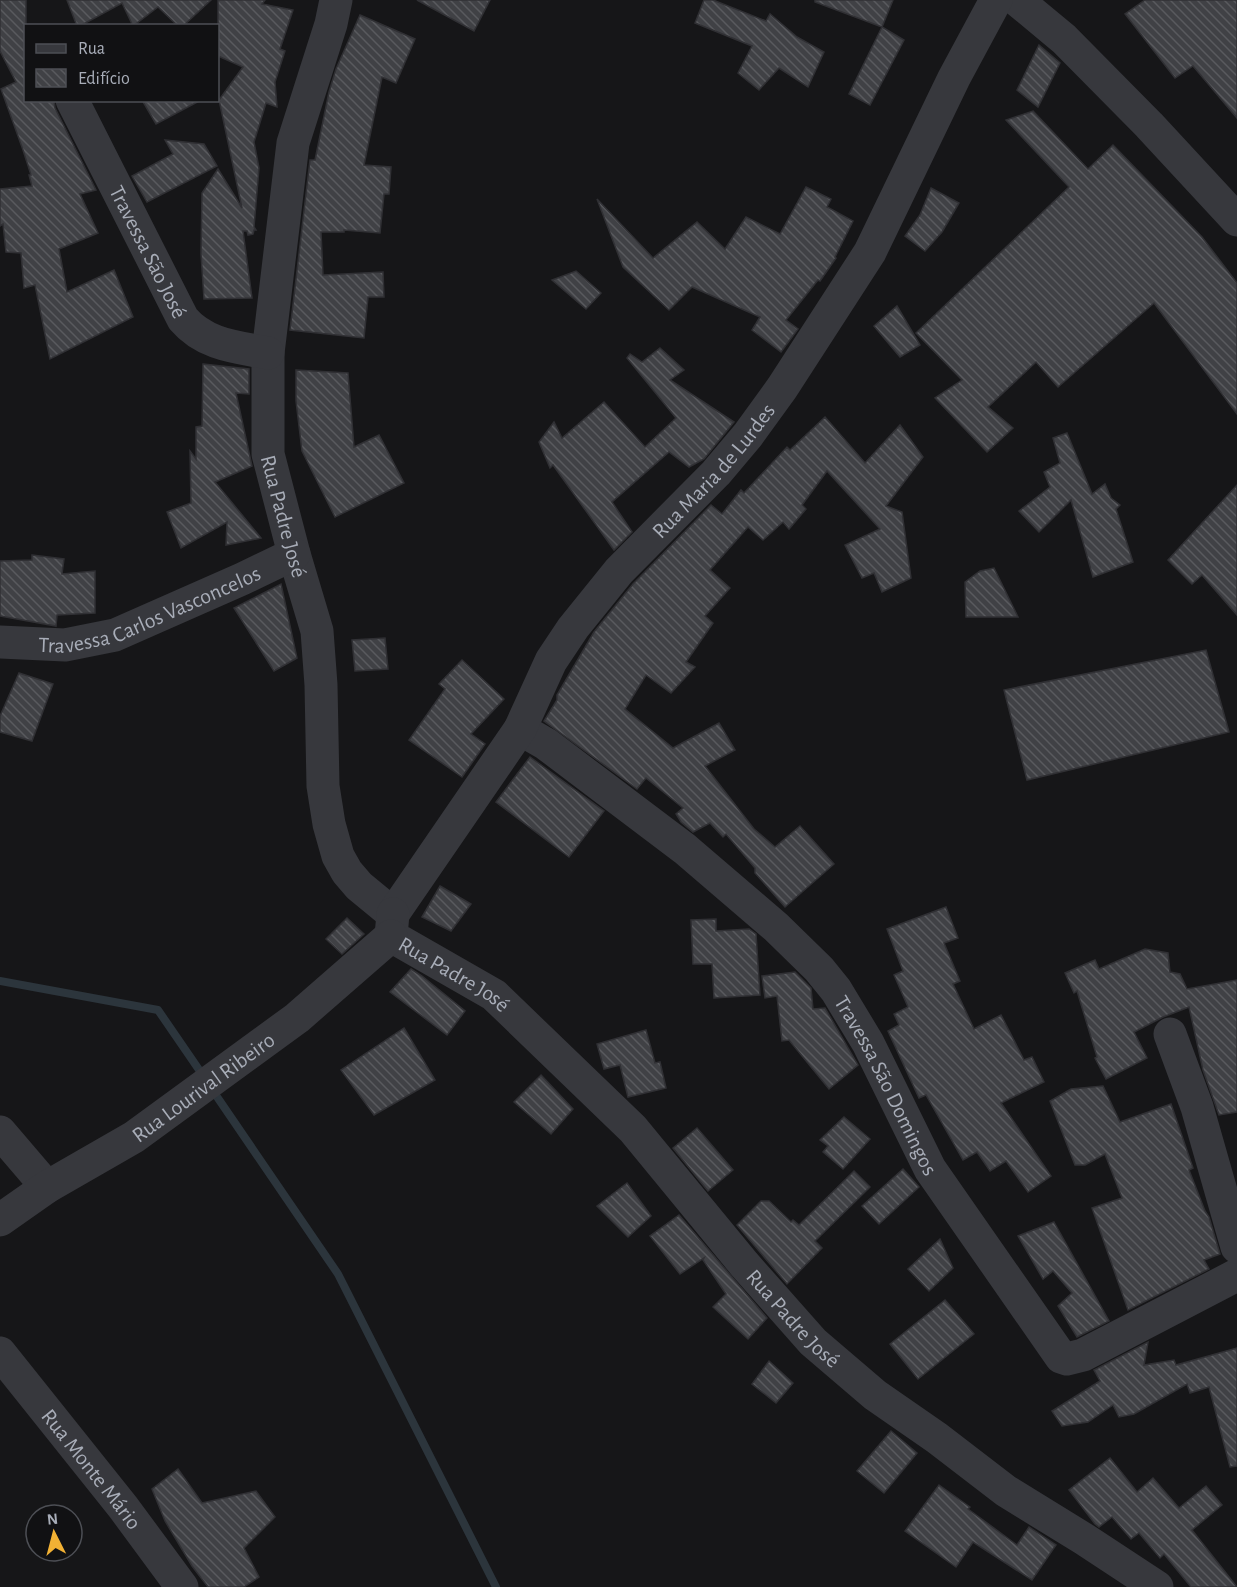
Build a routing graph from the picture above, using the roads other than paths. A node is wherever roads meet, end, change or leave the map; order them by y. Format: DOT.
graph roads {
  1 [pos="336,0"];
  2 [pos="996,0"];
  3 [pos="1017,0"];
  4 [pos="73,102"];
  5 [pos="1237,220"];
  6 [pos="268,353"];
  7 [pos="294,554"];
  8 [pos="0,642"];
  9 [pos="520,729"];
  10 [pos="392,925"];
  11 [pos="1170,1034"];
  12 [pos="0,1132"];
  13 [pos="47,1187"];
  14 [pos="0,1220"];
  15 [pos="1237,1247"];
  16 [pos="1237,1275"];
  17 [pos="0,1353"];
  18 [pos="182,1587"];
  19 [pos="1157,1587"];
  1 -- 6 [label="street, Rua Padre José"];
  2 -- 9 [label="street, Rua Maria de Lurdes"];
  3 -- 5 [label="street"];
  4 -- 6 [label="street, Travessa São José"];
  6 -- 7 [label="street, Rua Padre José"];
  7 -- 8 [label="street, Travessa Carlos Vasconcelos"];
  7 -- 10 [label="street, Rua Padre José"];
  9 -- 10 [label="street, Rua Maria de Lurdes"];
  9 -- 16 [label="street, Travessa São Domingos"];
  10 -- 13 [label="street, Rua Lourival Ribeiro"];
  10 -- 19 [label="street, Rua Padre José"];
  11 -- 15 [label="street"];
  12 -- 13 [label="street"];
  13 -- 14 [label="street, Rua Lourival Ribeiro"];
  17 -- 18 [label="street, Rua Monte Mário"];
}
